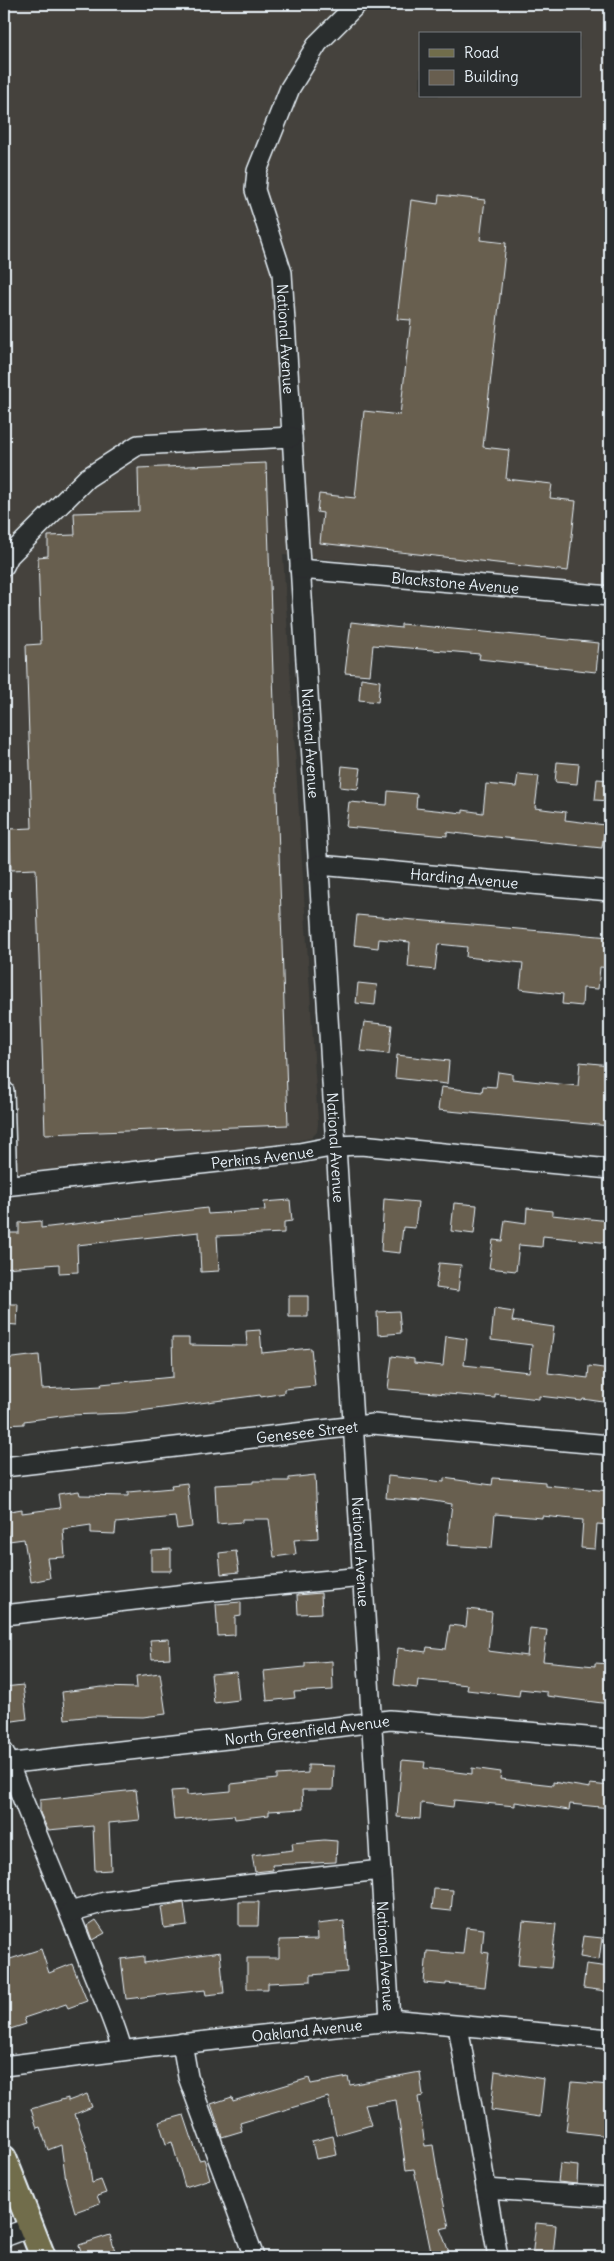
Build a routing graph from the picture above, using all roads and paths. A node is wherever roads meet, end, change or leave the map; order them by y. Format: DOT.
graph roads {
  1 [pos="356,4"];
  2 [pos="292,437"];
  3 [pos="4,566"];
  4 [pos="300,569"];
  5 [pos="610,596"];
  6 [pos="319,865"];
  7 [pos="610,891"];
  8 [pos="4,1091"];
  9 [pos="336,1146"];
  10 [pos="610,1168"];
  11 [pos="6,1186"];
  12 [pos="353,1426"];
  13 [pos="610,1445"];
  14 [pos="4,1467"];
  15 [pos="363,1577"];
  16 [pos="4,1616"];
  17 [pos="372,1721"];
  18 [pos="610,1739"];
  19 [pos="5,1760"];
  20 [pos="381,1870"];
  21 [pos="70,1912"];
  22 [pos="390,2020"];
  23 [pos="458,2026"];
  24 [pos="610,2039"];
  25 [pos="182,2043"];
  26 [pos="122,2050"];
  27 [pos="4,2066"];
  28 [pos="4,2158"];
  29 [pos="486,2189"];
  30 [pos="610,2197"];
  31 [pos="31,2226"];
  32 [pos="4,2238"];
  33 [pos="43,2257"];
  34 [pos="254,2257"];
  35 [pos="498,2257"];
  1 -- 2 [label="street, National Avenue"];
  2 -- 3 [label="street"];
  2 -- 4 [label="street, National Avenue"];
  4 -- 5 [label="street, Blackstone Avenue"];
  4 -- 6 [label="street, National Avenue"];
  6 -- 7 [label="street, Harding Avenue"];
  6 -- 9 [label="street, National Avenue"];
  8 -- 11 [label="street"];
  9 -- 10 [label="street, Perkins Avenue"];
  9 -- 11 [label="street, Perkins Avenue"];
  9 -- 12 [label="street, National Avenue"];
  12 -- 13 [label="street, Genesee Street"];
  12 -- 14 [label="street, Genesee Street"];
  12 -- 15 [label="street, National Avenue"];
  15 -- 16 [label="street"];
  15 -- 17 [label="street, National Avenue"];
  17 -- 18 [label="street, North Greenfield Avenue"];
  17 -- 19 [label="street, North Greenfield Avenue"];
  17 -- 20 [label="street, National Avenue"];
  19 -- 21 [label="street"];
  20 -- 21 [label="street"];
  20 -- 22 [label="street, National Avenue"];
  21 -- 26 [label="street"];
  22 -- 23 [label="street, Oakland Avenue"];
  22 -- 25 [label="street, Oakland Avenue"];
  23 -- 24 [label="street, Oakland Avenue"];
  23 -- 29 [label="street"];
  25 -- 26 [label="street, Oakland Avenue"];
  25 -- 34 [label="street"];
  26 -- 27 [label="street, Oakland Avenue"];
  28 -- 31 [label="main road"];
  29 -- 30 [label="street"];
  29 -- 35 [label="street"];
  31 -- 32 [label="street"];
  31 -- 33 [label="main road"];
}
